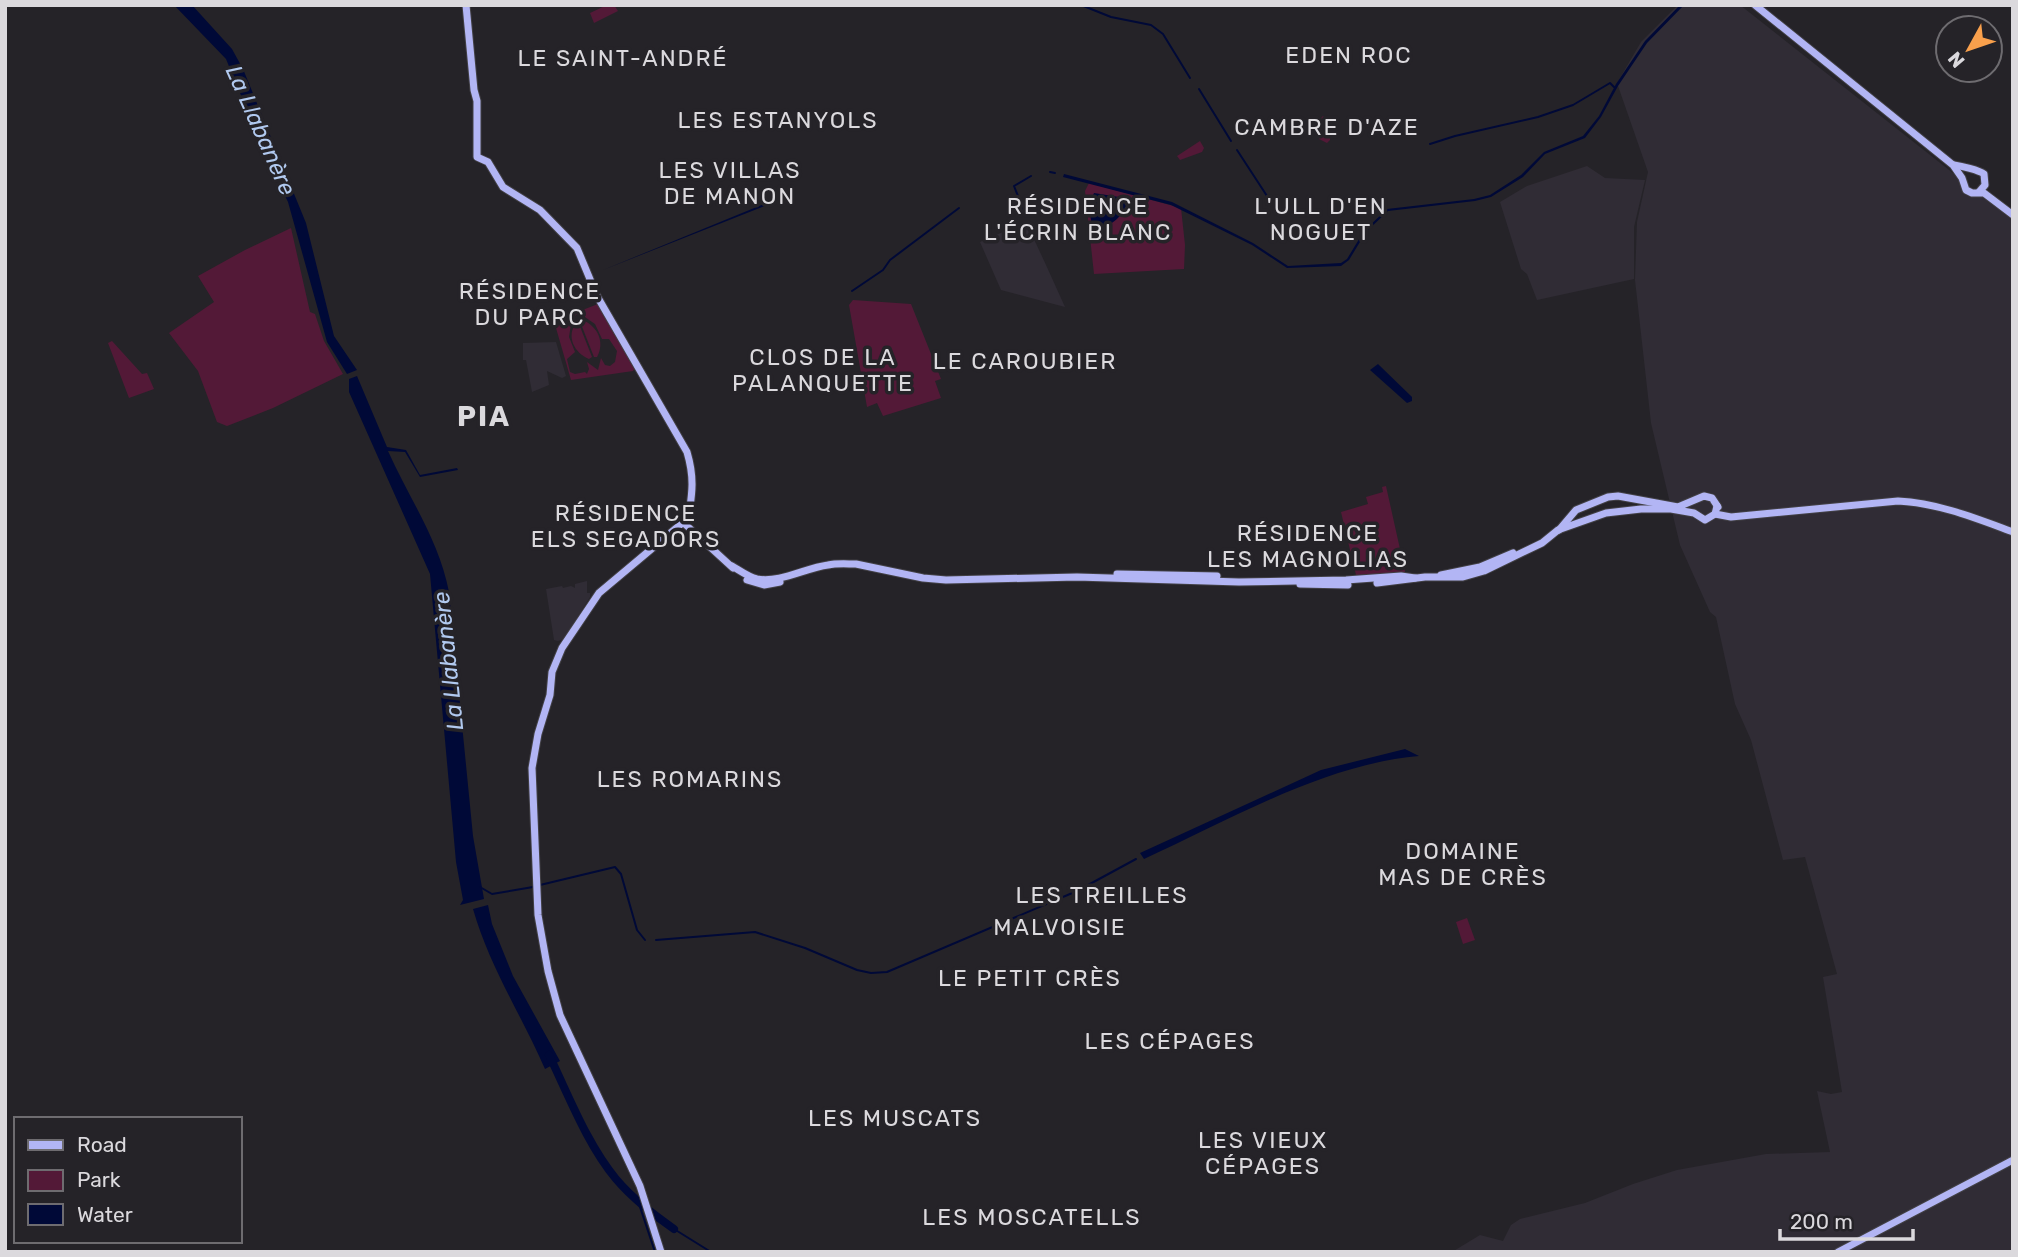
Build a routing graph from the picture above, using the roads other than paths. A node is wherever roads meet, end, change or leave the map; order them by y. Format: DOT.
graph roads {
  1 [pos="466,5"];
  2 [pos="1755,5"];
  3 [pos="1953,165"];
  4 [pos="1969,170"];
  5 [pos="1962,178"];
  6 [pos="1985,185"];
  7 [pos="1979,192"];
  8 [pos="2013,213"];
  9 [pos="1694,502"];
  10 [pos="1583,506"];
  11 [pos="1717,506"];
  12 [pos="1694,513"];
  13 [pos="1715,514"];
  14 [pos="1742,515"];
  15 [pos="1587,519"];
  16 [pos="684,522"];
  17 [pos="2013,532"];
  18 [pos="1555,533"];
  19 [pos="2013,1160"];
  20 [pos="661,1252"];
  21 [pos="1838,1252"];
  1 -- 16 [label="main road"];
  2 -- 3 [label="main road"];
  3 -- 4 [label="main road"];
  3 -- 5 [label="main road"];
  4 -- 5 [label="main road"];
  4 -- 6 [label="main road"];
  5 -- 7 [label="main road"];
  6 -- 7 [label="main road"];
  6 -- 8 [label="main road"];
  7 -- 8 [label="main road"];
  9 -- 10 [label="main road"];
  9 -- 11 [label="main road"];
  9 -- 12 [label="main road"];
  10 -- 15 [label="main road"];
  10 -- 18 [label="main road"];
  11 -- 13 [label="main road"];
  11 -- 14 [label="main road"];
  12 -- 13 [label="main road"];
  12 -- 15 [label="main road"];
  13 -- 14 [label="main road"];
  14 -- 17 [label="main road"];
  15 -- 18 [label="main road"];
  16 -- 18 [label="main road"];
  16 -- 20 [label="main road"];
  19 -- 21 [label="main road"];
}
